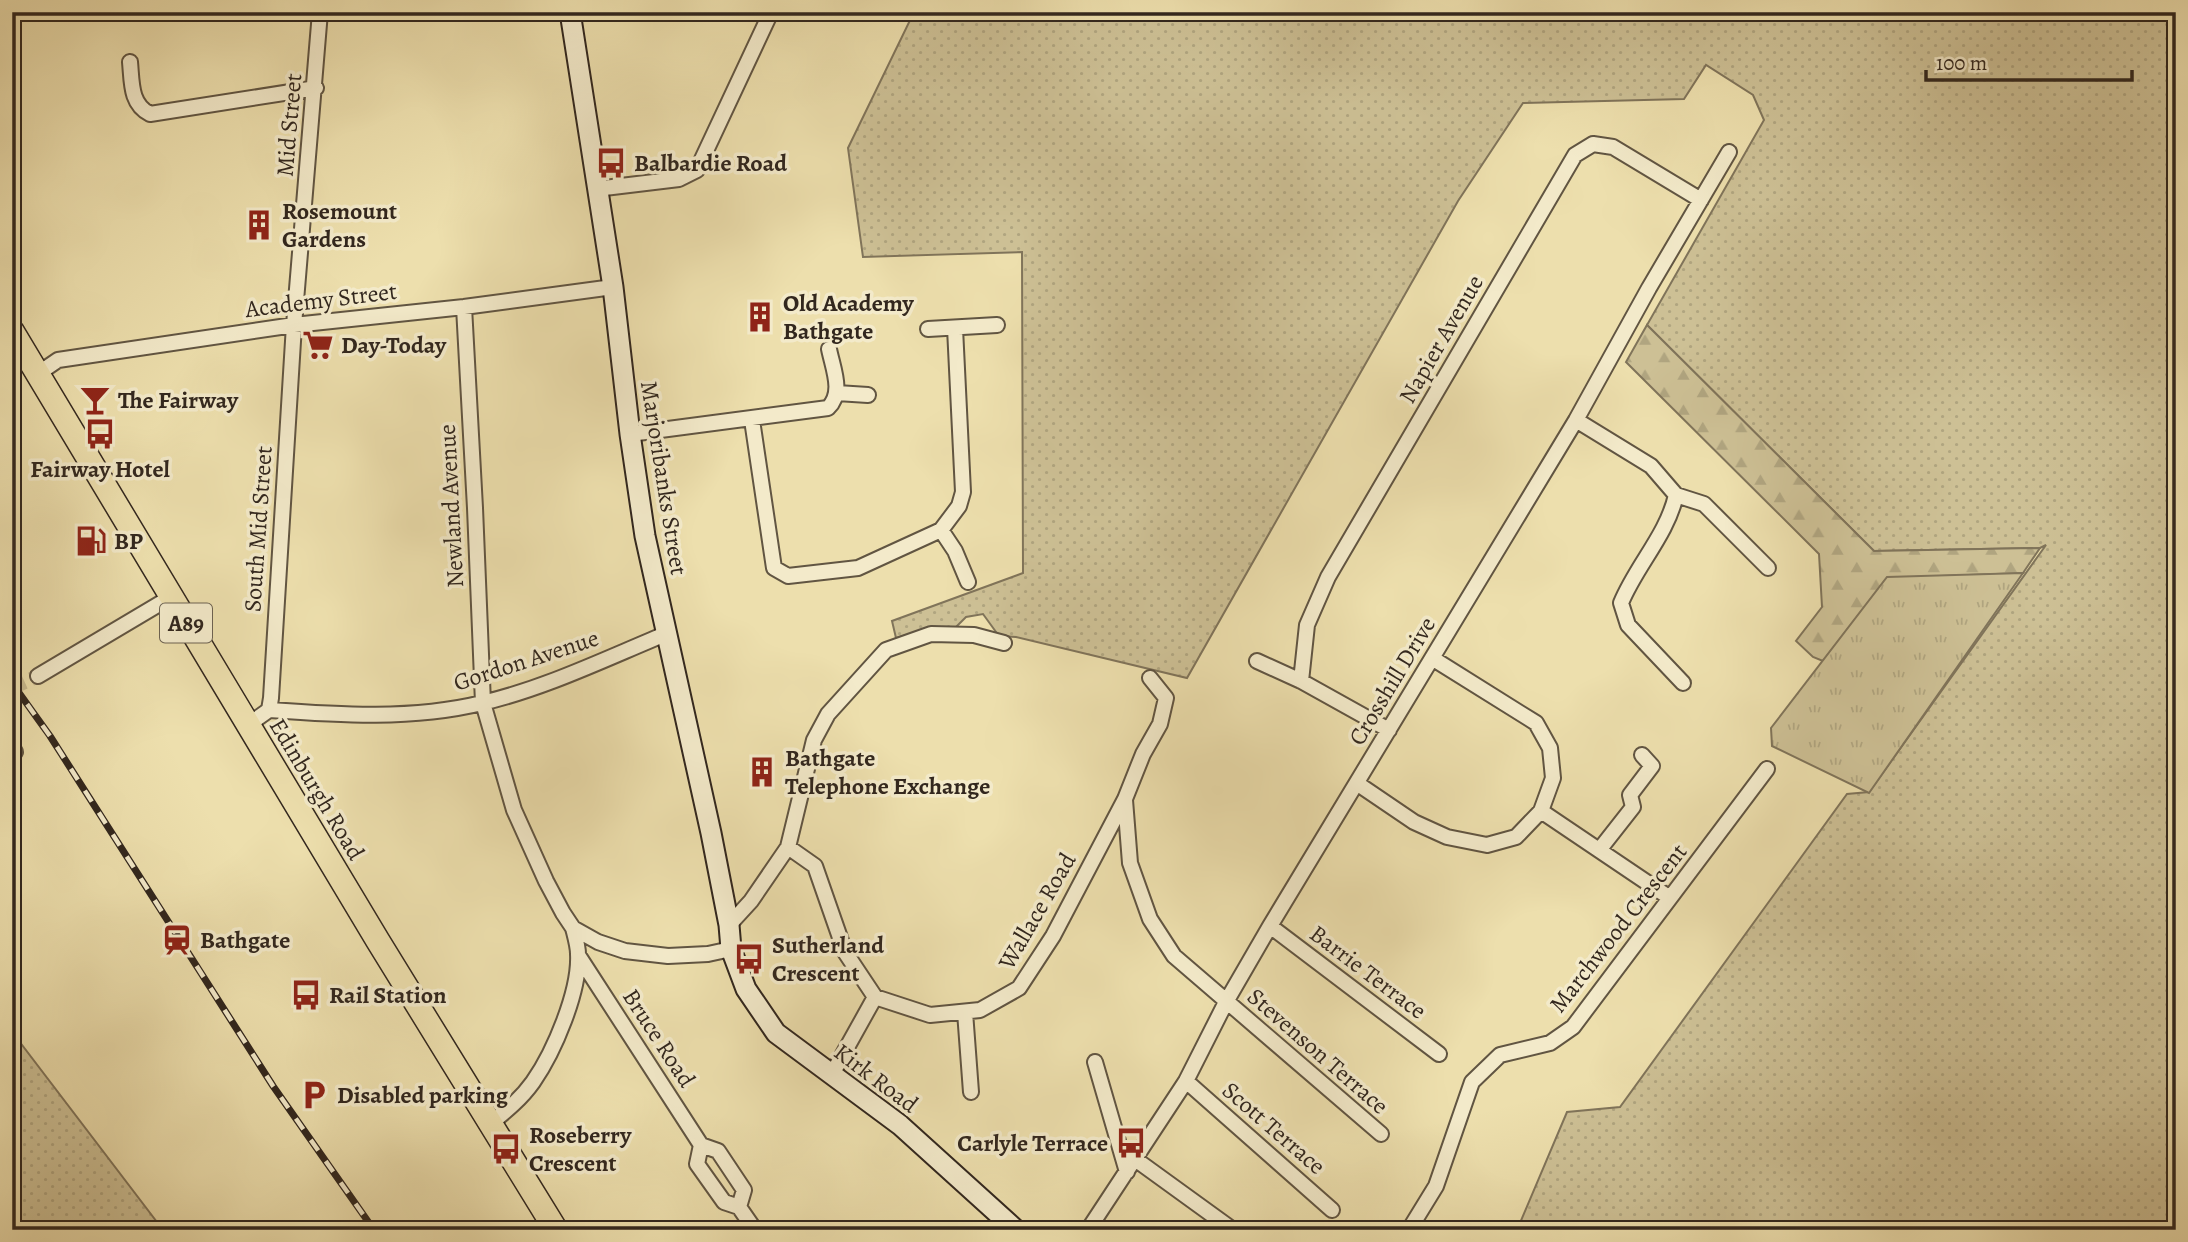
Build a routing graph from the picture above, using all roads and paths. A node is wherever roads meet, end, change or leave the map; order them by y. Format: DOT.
graph roads {
  1 [pos="320,12"];
  2 [pos="570,12"];
  3 [pos="771,12"];
  4 [pos="134,69"];
  5 [pos="316,88"];
  6 [pos="1729,152"];
  7 [pos="596,189"];
  8 [pos="1701,200"];
  9 [pos="613,287"];
  10 [pos="464,307"];
  11 [pos="294,325"];
  12 [pos="997,325"];
  13 [pos="956,328"];
  14 [pos="928,329"];
  15 [pos="12,331"];
  16 [pos="829,349"];
  17 [pos="38,373"];
  18 [pos="837,393"];
  19 [pos="868,395"];
  20 [pos="752,420"];
  21 [pos="1576,420"];
  22 [pos="630,434"];
  23 [pos="1676,495"];
  24 [pos="941,530"];
  25 [pos="1768,568"];
  26 [pos="968,582"];
  27 [pos="171,597"];
  28 [pos="667,633"];
  29 [pos="1004,643"];
  30 [pos="1432,658"];
  31 [pos="1257,661"];
  32 [pos="38,676"];
  33 [pos="1150,678"];
  34 [pos="1301,681"];
  35 [pos="1683,683"];
  36 [pos="483,703"];
  37 [pos="269,710"];
  38 [pos="248,725"];
  39 [pos="1389,730"];
  40 [pos="1642,755"];
  41 [pos="1767,769"];
  42 [pos="1358,784"];
  43 [pos="1125,799"];
  44 [pos="1541,811"];
  45 [pos="788,847"];
  46 [pos="1600,849"];
  47 [pos="1670,898"];
  48 [pos="729,925"];
  49 [pos="1270,926"];
  50 [pos="573,928"];
  51 [pos="731,949"];
  52 [pos="578,955"];
  53 [pos="875,997"];
  54 [pos="1226,1002"];
  55 [pos="965,1012"];
  56 [pos="1439,1054"];
  57 [pos="1095,1062"];
  58 [pos="831,1076"];
  59 [pos="1186,1081"];
  60 [pos="971,1092"];
  61 [pos="490,1124"];
  62 [pos="1381,1135"];
  63 [pos="701,1145"];
  64 [pos="1131,1166"];
  65 [pos="739,1207"];
  66 [pos="1332,1210"];
  67 [pos="556,1230"];
  68 [pos="755,1230"];
  69 [pos="1016,1230"];
  70 [pos="1088,1230"];
  71 [pos="1233,1230"];
  72 [pos="1409,1230"];
  1 -- 5 [label="street, Mid Street"];
  2 -- 7 [label="main road, Marjoribanks Street"];
  3 -- 7 [label="street"];
  4 -- 5 [label="street"];
  5 -- 11 [label="street, Mid Street"];
  6 -- 8 [label="street, Crosshill Drive"];
  7 -- 9 [label="main road, Marjoribanks Street"];
  8 -- 21 [label="street, Crosshill Drive"];
  8 -- 34 [label="street, Napier Avenue"];
  9 -- 10 [label="street, Academy Street"];
  9 -- 22 [label="main road, Marjoribanks Street"];
  10 -- 11 [label="street, Academy Street"];
  10 -- 36 [label="street, Newland Avenue"];
  11 -- 17 [label="street, Academy Street"];
  11 -- 37 [label="street, South Mid Street"];
  12 -- 13 [label="street"];
  13 -- 14 [label="street"];
  13 -- 24 [label="street"];
  15 -- 17 [label="main road, A89"];
  16 -- 18 [label="street"];
  17 -- 27 [label="main road, Edinburgh Road / A89"];
  18 -- 19 [label="street"];
  18 -- 20 [label="street"];
  20 -- 22 [label="street"];
  20 -- 24 [label="street"];
  21 -- 23 [label="street"];
  21 -- 30 [label="street, Crosshill Drive"];
  22 -- 28 [label="main road, Marjoribanks Street"];
  23 -- 25 [label="street"];
  23 -- 35 [label="street"];
  24 -- 26 [label="street"];
  27 -- 32 [label="street"];
  27 -- 38 [label="main road, Edinburgh Road / A89"];
  28 -- 36 [label="street, Gordon Avenue"];
  28 -- 48 [label="main road, Marjoribanks Street"];
  29 -- 45 [label="street"];
  30 -- 39 [label="street, Crosshill Drive"];
  30 -- 44 [label="street"];
  31 -- 34 [label="street"];
  33 -- 43 [label="street, Wallace Road"];
  34 -- 39 [label="street"];
  36 -- 37 [label="street, Gordon Avenue"];
  36 -- 50 [label="street"];
  37 -- 38 [label="street"];
  38 -- 61 [label="main road, Edinburgh Road / A89"];
  39 -- 42 [label="street, Crosshill Drive"];
  40 -- 46 [label="street"];
  41 -- 47 [label="street, Marchwood Crescent"];
  42 -- 44 [label="street"];
  42 -- 49 [label="street, Crosshill Drive"];
  43 -- 54 [label="street, Stevenson Terrace"];
  43 -- 55 [label="street, Wallace Road"];
  44 -- 46 [label="street"];
  45 -- 48 [label="street"];
  45 -- 53 [label="street"];
  46 -- 47 [label="street"];
  47 -- 72 [label="street, Marchwood Crescent"];
  48 -- 51 [label="main road, Marjoribanks Street"];
  49 -- 54 [label="street, Crosshill Drive"];
  49 -- 56 [label="street, Barrie Terrace"];
  50 -- 51 [label="street"];
  50 -- 52 [label="street"];
  51 -- 58 [label="main road, Kirk Road"];
  52 -- 61 [label="street"];
  52 -- 63 [label="street, Bruce Road"];
  53 -- 55 [label="street, Wallace Road"];
  53 -- 58 [label="street"];
  54 -- 59 [label="street, Crosshill Drive"];
  54 -- 62 [label="street, Stevenson Terrace"];
  55 -- 60 [label="street"];
  57 -- 64 [label="street"];
  58 -- 69 [label="main road, Kirk Road"];
  59 -- 64 [label="street, Crosshill Drive"];
  59 -- 66 [label="street, Scott Terrace"];
  61 -- 67 [label="main road, Edinburgh Road / A89"];
  63 -- 65 [label="street, Bruce Road"];
  63 -- 65 [label="street, Bruce Road"];
  64 -- 70 [label="street, Crosshill Drive"];
  64 -- 71 [label="street"];
  65 -- 68 [label="street, Bruce Road"];
}
